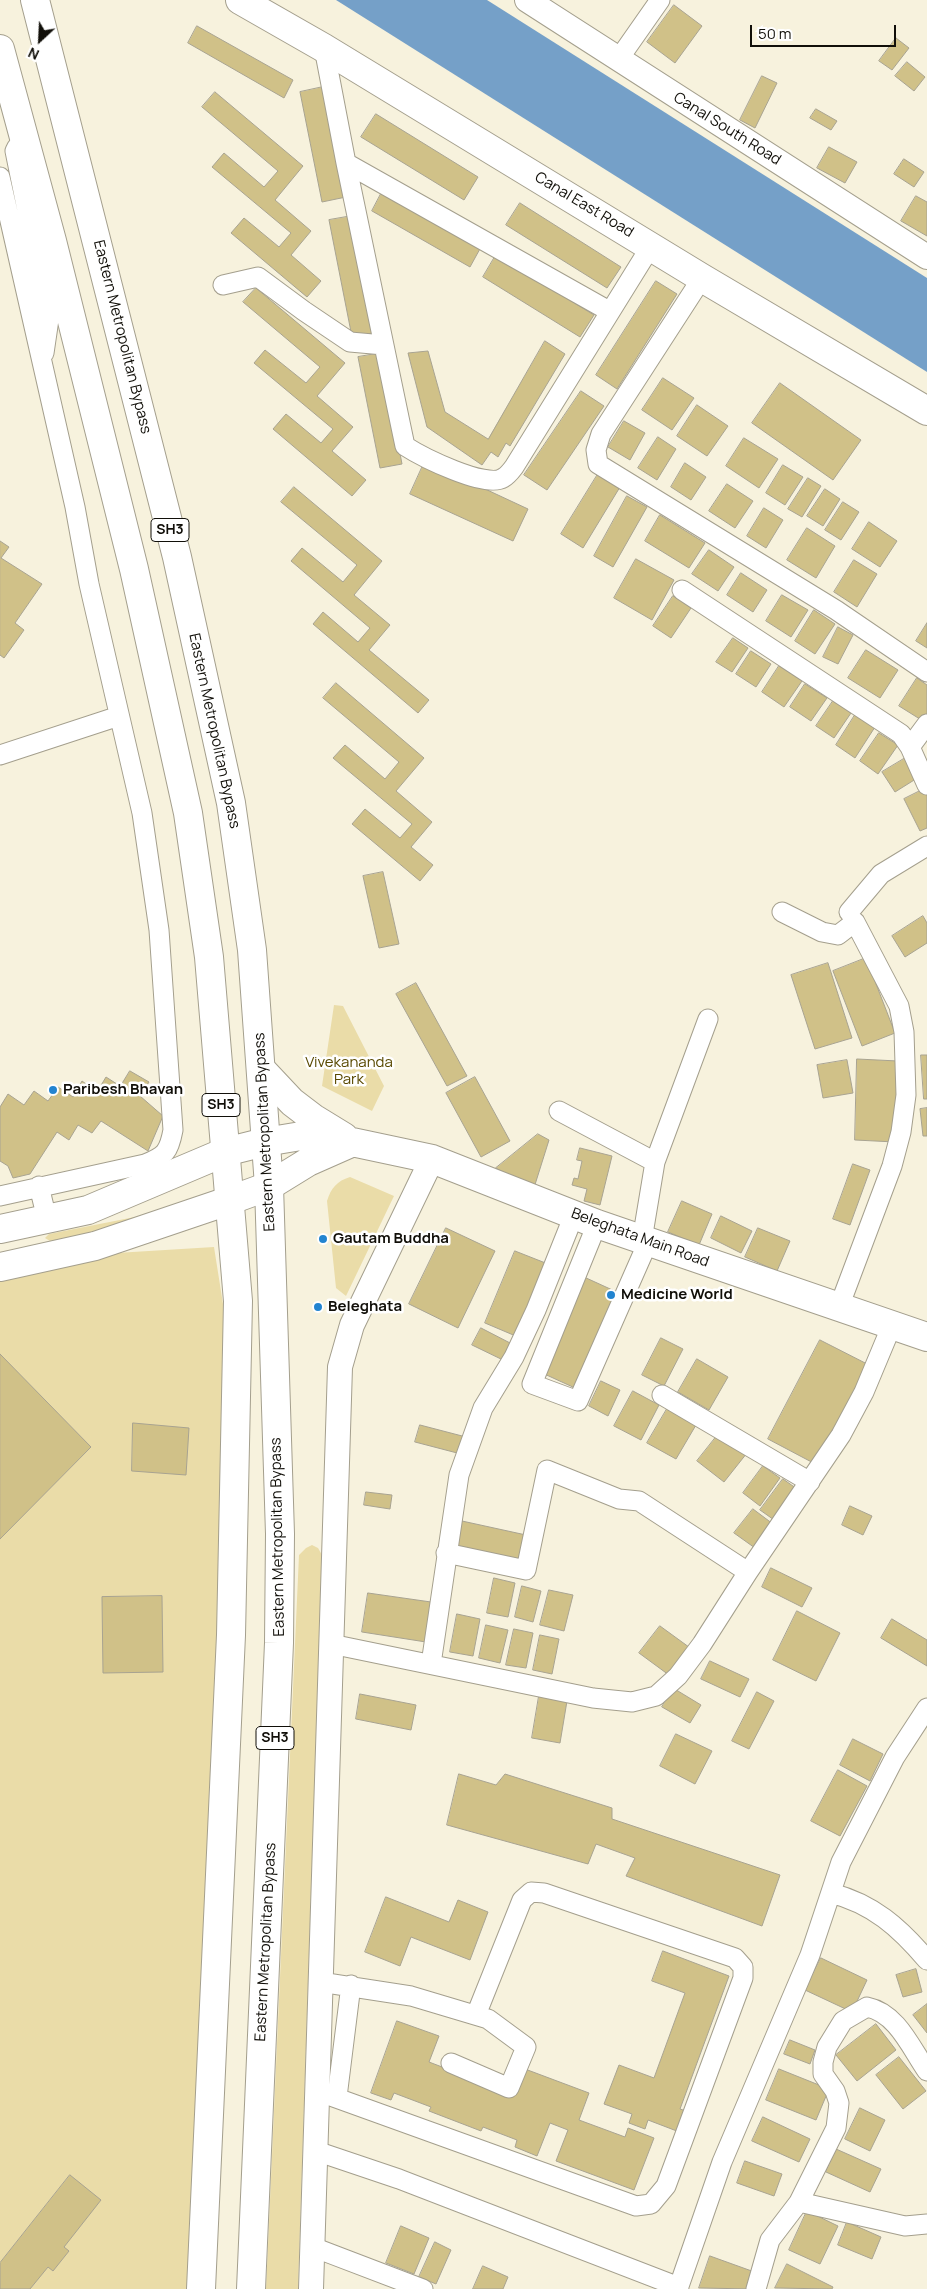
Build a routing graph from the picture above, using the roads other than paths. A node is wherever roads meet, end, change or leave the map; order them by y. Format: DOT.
graph roads {
  1 [pos="35,0"];
  2 [pos="240,0"];
  3 [pos="527,0"];
  4 [pos="660,0"];
  5 [pos="324,48"];
  6 [pos="0,49"];
  7 [pos="618,60"];
  8 [pos="23,133"];
  9 [pos="346,163"];
  10 [pos="0,177"];
  11 [pos="651,246"];
  12 [pos="927,257"];
  13 [pos="702,278"];
  14 [pos="223,285"];
  15 [pos="609,311"];
  16 [pos="384,345"];
  17 [pos="42,364"];
  18 [pos="927,411"];
  19 [pos="682,590"];
  20 [pos="927,672"];
  21 [pos="119,716"];
  22 [pos="927,724"];
  23 [pos="910,747"];
  24 [pos="0,755"];
  25 [pos="927,785"];
  26 [pos="927,846"];
  27 [pos="782,912"];
  28 [pos="849,912"];
  29 [pos="708,1018"];
  30 [pos="261,1069"];
  31 [pos="559,1111"];
  32 [pos="265,1142"];
  33 [pos="352,1142"];
  34 [pos="225,1152"];
  35 [pos="432,1159"];
  36 [pos="655,1162"];
  37 [pos="38,1186"];
  38 [pos="269,1186"];
  39 [pos="0,1196"];
  40 [pos="228,1201"];
  41 [pos="47,1219"];
  42 [pos="585,1219"];
  43 [pos="0,1229"];
  44 [pos="645,1241"];
  45 [pos="0,1267"];
  46 [pos="840,1307"];
  47 [pos="892,1325"];
  48 [pos="927,1337"];
  49 [pos="662,1395"];
  50 [pos="810,1482"];
  51 [pos="446,1553"];
  52 [pos="748,1572"];
  53 [pos="331,1644"];
  54 [pos="431,1664"];
  55 [pos="927,1708"];
  56 [pos="831,1892"];
  57 [pos="927,1960"];
  58 [pos="320,1982"];
  59 [pos="351,1985"];
  60 [pos="476,2015"];
  61 [pos="451,2063"];
  62 [pos="927,2071"];
  63 [pos="327,2094"];
  64 [pos="316,2151"];
  65 [pos="799,2202"];
  66 [pos="927,2224"];
  67 [pos="312,2247"];
  68 [pos="679,2288"];
  69 [pos="201,2289"];
  70 [pos="251,2289"];
  71 [pos="311,2289"];
  72 [pos="423,2289"];
  73 [pos="756,2289"];
  1 -- 30 [label="main road, Eastern Metropolitan Bypass / SH3"];
  2 -- 5 [label="main road, Canal East Road"];
  3 -- 7 [label="street, Canal South Road"];
  4 -- 7 [label="street"];
  5 -- 9 [label="street"];
  5 -- 11 [label="main road, Canal East Road"];
  6 -- 8 [label="main road, SH3"];
  7 -- 12 [label="street, Canal South Road"];
  8 -- 17 [label="street"];
  8 -- 34 [label="main road, SH3"];
  9 -- 15 [label="street"];
  9 -- 16 [label="street"];
  10 -- 17 [label="street"];
  11 -- 13 [label="main road, Canal East Road"];
  11 -- 15 [label="street"];
  13 -- 18 [label="main road, Canal East Road"];
  13 -- 20 [label="street"];
  14 -- 16 [label="street"];
  15 -- 16 [label="street"];
  17 -- 21 [label="street"];
  19 -- 23 [label="street"];
  21 -- 24 [label="street"];
  21 -- 37 [label="street"];
  22 -- 23 [label="street"];
  23 -- 25 [label="street"];
  26 -- 28 [label="street"];
  27 -- 46 [label="street"];
  29 -- 36 [label="street"];
  30 -- 32 [label="main road, Eastern Metropolitan Bypass / SH3"];
  30 -- 33 [label="main road"];
  31 -- 36 [label="street"];
  32 -- 33 [label="main road"];
  32 -- 34 [label="main road"];
  32 -- 38 [label="main road, Eastern Metropolitan Bypass / SH3"];
  33 -- 35 [label="main road, Beleghata Main Road"];
  33 -- 38 [label="main road"];
  34 -- 40 [label="main road, SH3"];
  34 -- 41 [label="main road"];
  35 -- 42 [label="main road, Beleghata Main Road"];
  35 -- 53 [label="street"];
  36 -- 44 [label="street"];
  37 -- 39 [label="street"];
  37 -- 41 [label="street"];
  38 -- 40 [label="main road"];
  38 -- 70 [label="main road, Eastern Metropolitan Bypass / SH3"];
  40 -- 45 [label="main road"];
  40 -- 69 [label="main road, SH3"];
  41 -- 43 [label="main road"];
  42 -- 44 [label="main road, Beleghata Main Road"];
  42 -- 44 [label="street"];
  42 -- 51 [label="street"];
  44 -- 46 [label="main road, Beleghata Main Road"];
  46 -- 47 [label="main road, Beleghata Main Road"];
  47 -- 48 [label="main road, Beleghata Main Road"];
  47 -- 50 [label="street"];
  49 -- 50 [label="street"];
  50 -- 52 [label="street"];
  51 -- 52 [label="street"];
  51 -- 54 [label="street"];
  52 -- 54 [label="street"];
  53 -- 54 [label="street"];
  53 -- 58 [label="street"];
  55 -- 56 [label="street"];
  56 -- 57 [label="street"];
  56 -- 68 [label="street"];
  58 -- 59 [label="street"];
  58 -- 63 [label="street"];
  59 -- 60 [label="street"];
  59 -- 63 [label="street"];
  60 -- 61 [label="street"];
  60 -- 63 [label="street"];
  62 -- 65 [label="street"];
  63 -- 64 [label="street"];
  64 -- 67 [label="street"];
  64 -- 68 [label="street"];
  65 -- 66 [label="street"];
  65 -- 73 [label="street"];
  67 -- 71 [label="street"];
  67 -- 72 [label="street"];
}
